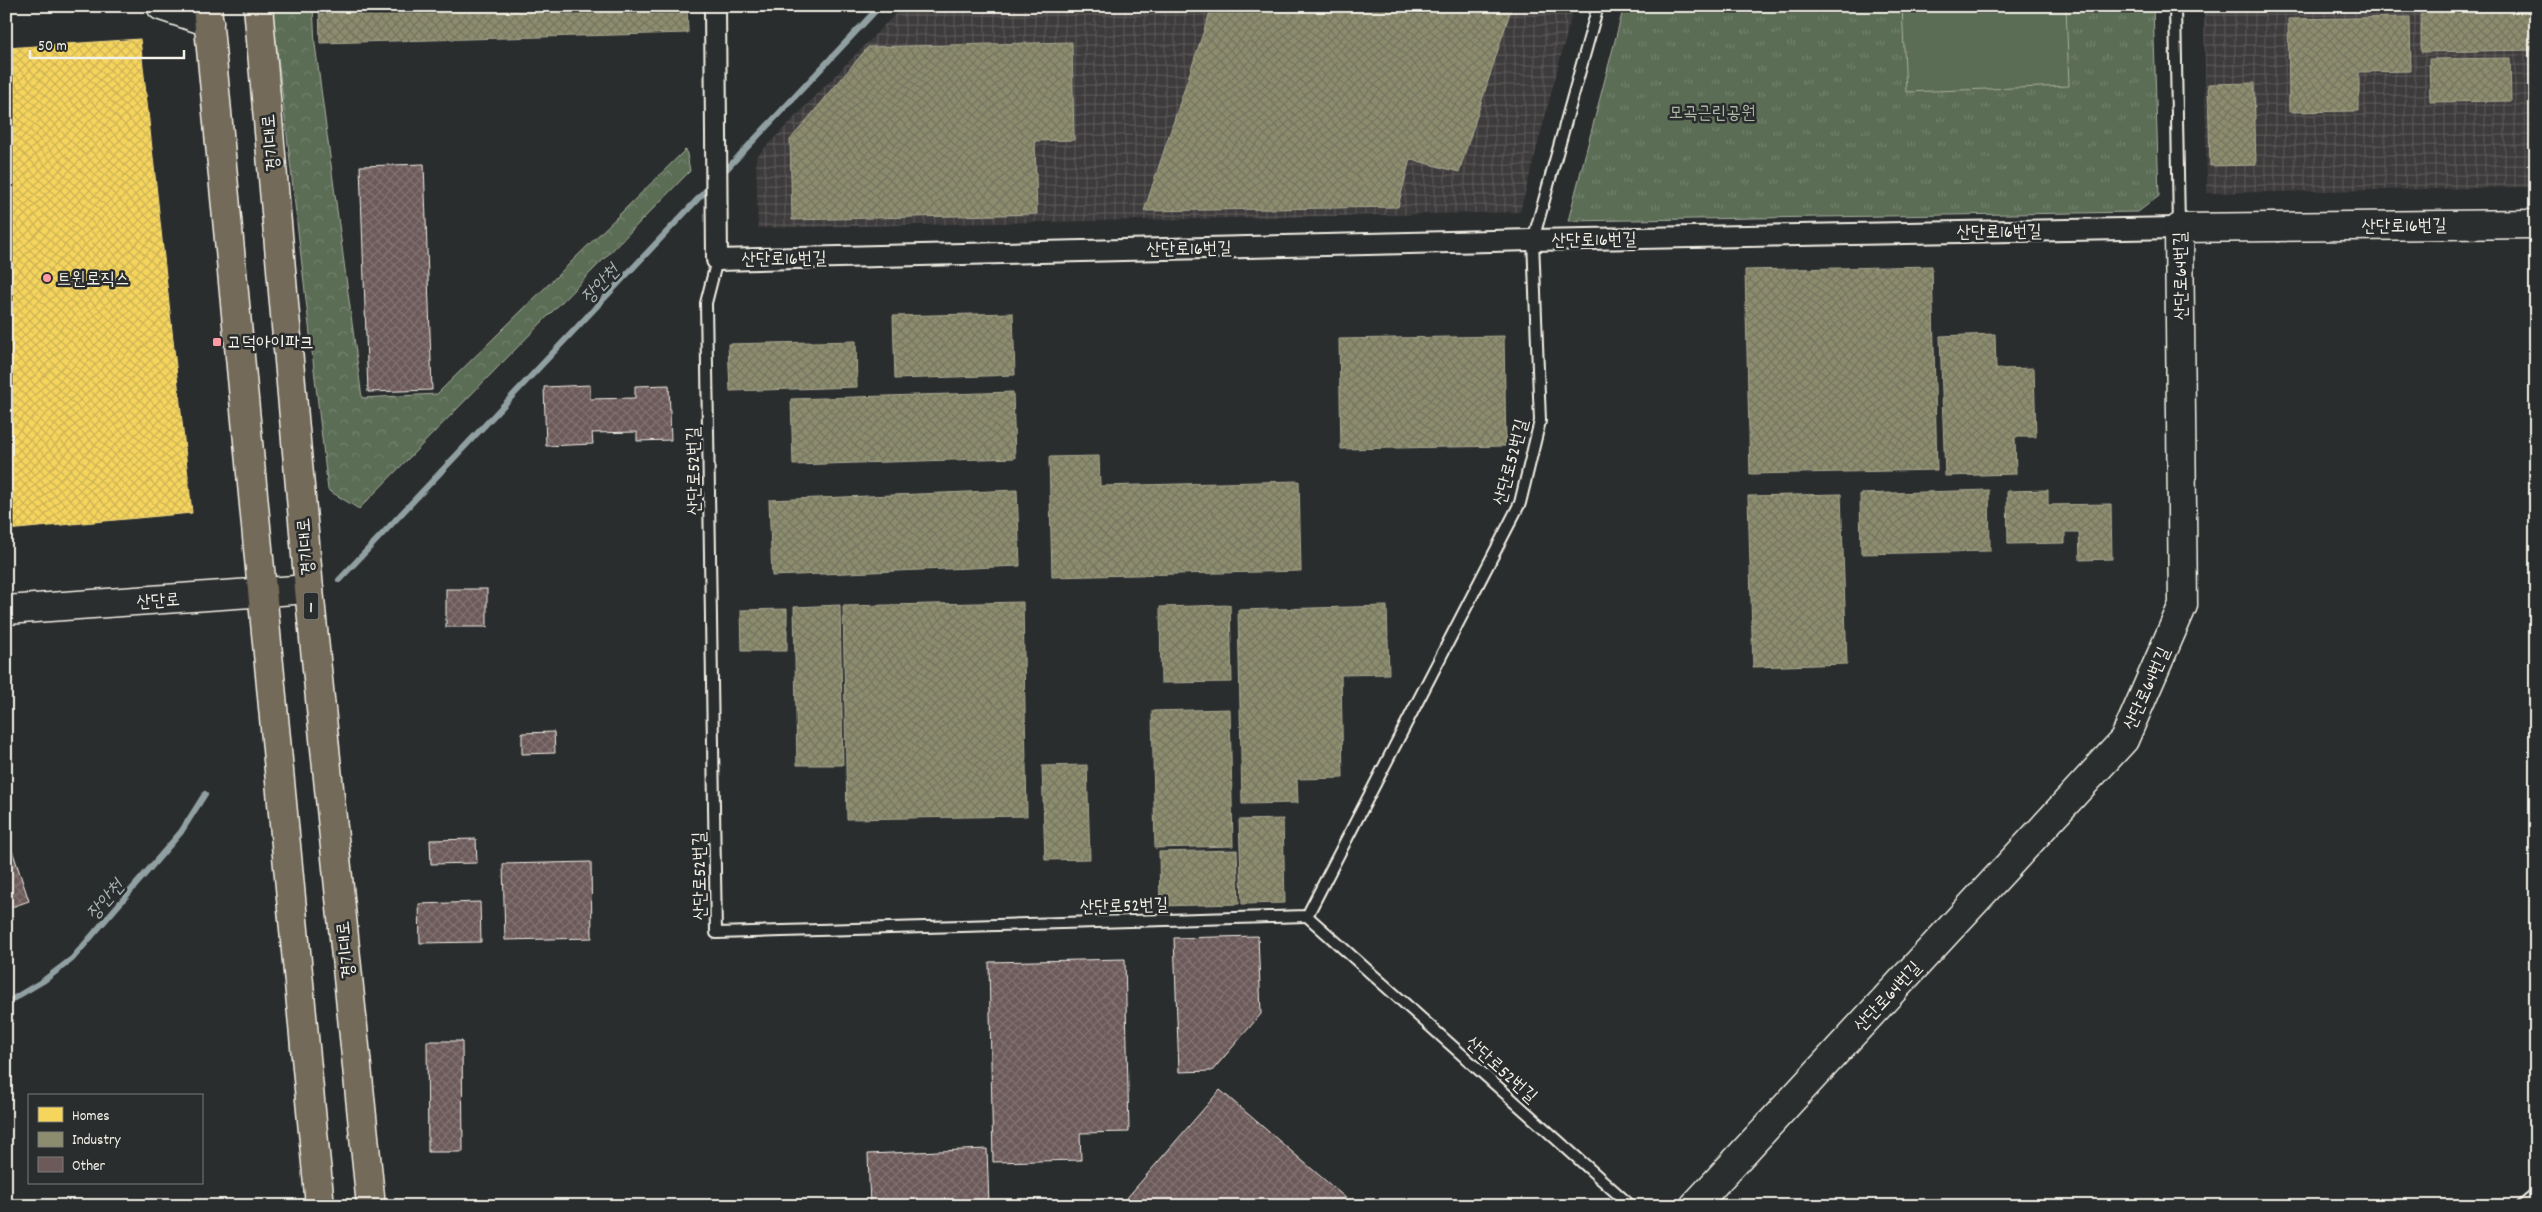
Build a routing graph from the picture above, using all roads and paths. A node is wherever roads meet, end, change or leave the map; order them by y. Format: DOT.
graph roads {
  1 [pos="161,6"];
  2 [pos="258,6"];
  3 [pos="715,6"];
  4 [pos="1598,6"];
  5 [pos="2174,6"];
  6 [pos="208,14"];
  7 [pos="2536,224"];
  8 [pos="2179,228"];
  9 [pos="1533,240"];
  10 [pos="717,260"];
  11 [pos="309,589"];
  12 [pos="262,594"];
  13 [pos="6,610"];
  14 [pos="1307,916"];
  15 [pos="2536,1194"];
  16 [pos="320,1206"];
  17 [pos="371,1206"];
  18 [pos="1631,1206"];
  19 [pos="1694,1206"];
  20 [pos="2522,1206"];
  1 -- 6 [label="street"];
  2 -- 11 [label="main road, 경기대로 / 1"];
  3 -- 10 [label="street, 산단로16번길"];
  4 -- 9 [label="lane, 산단로52번길"];
  5 -- 8 [label="lane, 산단로64번길"];
  6 -- 12 [label="main road"];
  7 -- 8 [label="street, 산단로16번길"];
  8 -- 9 [label="street, 산단로16번길"];
  8 -- 19 [label="street, 산단로64번길"];
  9 -- 10 [label="street, 산단로16번길"];
  9 -- 14 [label="lane, 산단로52번길"];
  10 -- 14 [label="lane, 산단로52번길"];
  11 -- 12 [label="street, 산단로"];
  11 -- 17 [label="main road, 경기대로 / 1"];
  12 -- 13 [label="street, 산단로"];
  12 -- 16 [label="main road"];
  14 -- 18 [label="lane, 산단로52번길"];
  15 -- 20 [label="lane"];
}
